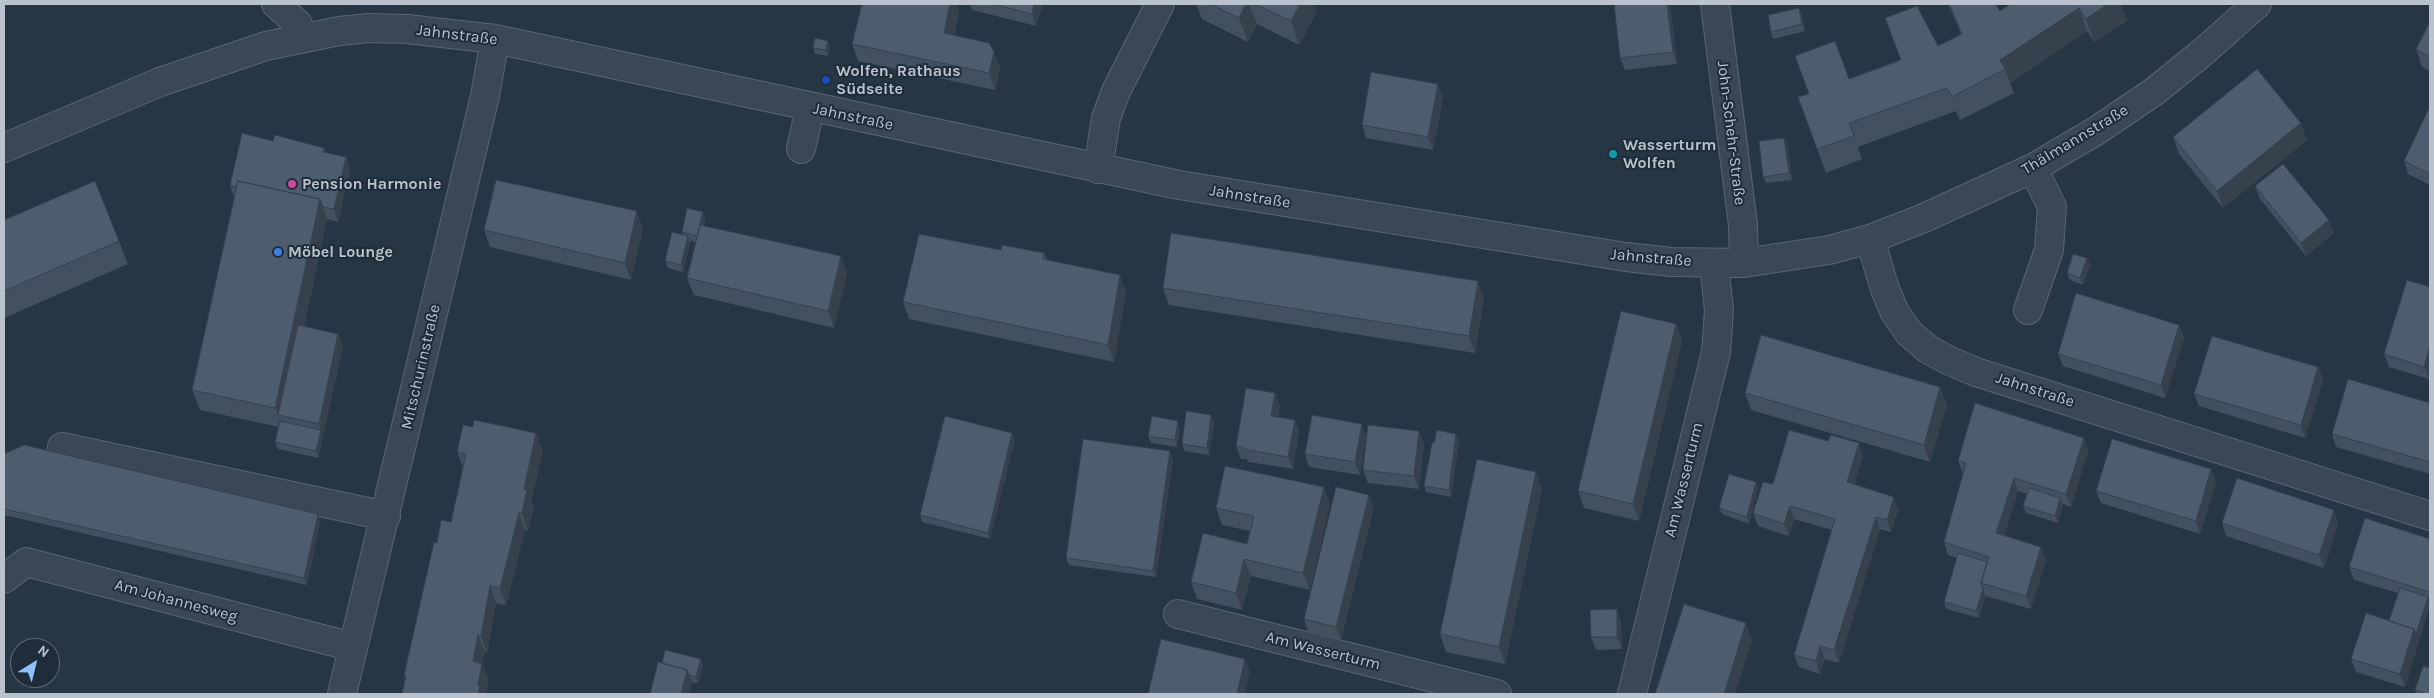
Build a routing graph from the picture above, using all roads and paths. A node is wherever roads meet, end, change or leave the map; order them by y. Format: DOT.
graph roads {
  1 [pos="276,4"];
  2 [pos="1160,4"];
  3 [pos="1715,4"];
  4 [pos="2257,4"];
  5 [pos="302,38"];
  6 [pos="495,39"];
  7 [pos="810,108"];
  8 [pos="4,148"];
  9 [pos="801,149"];
  10 [pos="2033,168"];
  11 [pos="1098,169"];
  12 [pos="1870,239"];
  13 [pos="1744,263"];
  14 [pos="1714,264"];
  15 [pos="2028,310"];
  16 [pos="62,447"];
  17 [pos="386,516"];
  18 [pos="2430,516"];
  19 [pos="4,579"];
  20 [pos="1178,614"];
  21 [pos="353,647"];
  22 [pos="342,694"];
  23 [pos="1497,694"];
  24 [pos="1632,694"];
  1 -- 5 [label="street"];
  2 -- 11 [label="street"];
  3 -- 13 [label="street, John-Schehr-Straße"];
  4 -- 10 [label="street, Thälmannstraße"];
  5 -- 6 [label="street, Jahnstraße"];
  5 -- 8 [label="street, Jahnstraße"];
  6 -- 7 [label="street, Jahnstraße"];
  6 -- 17 [label="street, Mitschurinstraße"];
  7 -- 9 [label="street"];
  7 -- 11 [label="street, Jahnstraße"];
  10 -- 12 [label="street, Thälmannstraße"];
  10 -- 15 [label="street"];
  11 -- 14 [label="street, Jahnstraße"];
  12 -- 13 [label="street, Jahnstraße"];
  12 -- 18 [label="street, Jahnstraße"];
  13 -- 14 [label="street, Jahnstraße"];
  14 -- 24 [label="street, Am Wasserturm"];
  16 -- 17 [label="street"];
  17 -- 21 [label="street, Mitschurinstraße"];
  19 -- 21 [label="street, Am Johannesweg"];
  20 -- 23 [label="street, Am Wasserturm"];
  21 -- 22 [label="street, Mitschurinstraße"];
}
